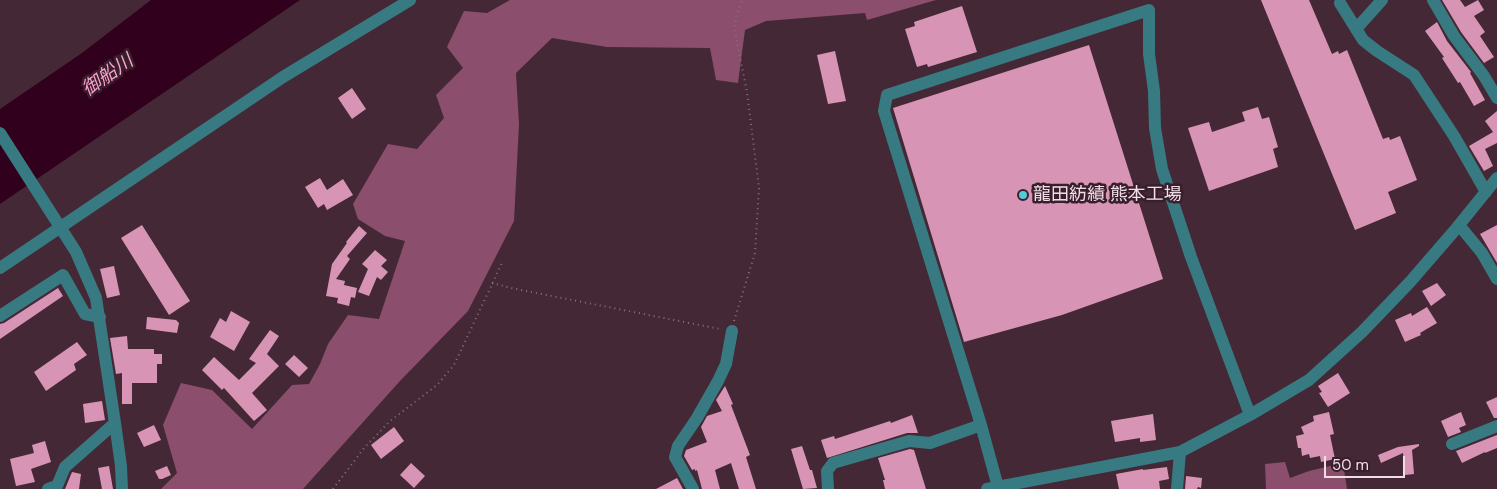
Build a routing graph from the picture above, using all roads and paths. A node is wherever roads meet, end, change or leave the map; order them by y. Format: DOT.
graph roads {
  1 [pos="410,0"];
  2 [pos="742,0"];
  3 [pos="1382,0"];
  4 [pos="1433,0"];
  5 [pos="1340,3"];
  6 [pos="1356,29"];
  7 [pos="1497,98"];
  8 [pos="0,133"];
  9 [pos="1497,178"];
  10 [pos="1486,192"];
  11 [pos="1459,225"];
  12 [pos="61,227"];
  13 [pos="502,263"];
  14 [pos="0,268"];
  15 [pos="1497,278"];
  16 [pos="492,283"];
  17 [pos="0,316"];
  18 [pos="100,317"];
  19 [pos="732,332"];
  20 [pos="1250,415"];
  21 [pos="115,423"];
  22 [pos="981,425"];
  23 [pos="1497,426"];
  24 [pos="1452,444"];
  25 [pos="1180,452"];
  26 [pos="992,488"];
  27 [pos="48,489"];
  28 [pos="122,489"];
  29 [pos="333,489"];
  30 [pos="694,489"];
  31 [pos="828,489"];
  32 [pos="1177,489"];
  1 -- 12 [label="street"];
  2 -- 19 [label="path"];
  3 -- 6 [label="street"];
  4 -- 7 [label="street"];
  5 -- 6 [label="street"];
  6 -- 10 [label="street"];
  8 -- 12 [label="street"];
  9 -- 10 [label="street"];
  10 -- 11 [label="street"];
  11 -- 15 [label="street"];
  11 -- 20 [label="street"];
  12 -- 14 [label="street"];
  12 -- 18 [label="street"];
  13 -- 16 [label="path"];
  16 -- 19 [label="path"];
  16 -- 29 [label="path"];
  17 -- 18 [label="street"];
  18 -- 21 [label="street"];
  19 -- 30 [label="street"];
  20 -- 22 [label="street"];
  20 -- 25 [label="street"];
  21 -- 27 [label="street"];
  21 -- 28 [label="street"];
  22 -- 26 [label="street"];
  22 -- 31 [label="street"];
  23 -- 24 [label="street"];
  25 -- 26 [label="street"];
  25 -- 32 [label="street"];
}
